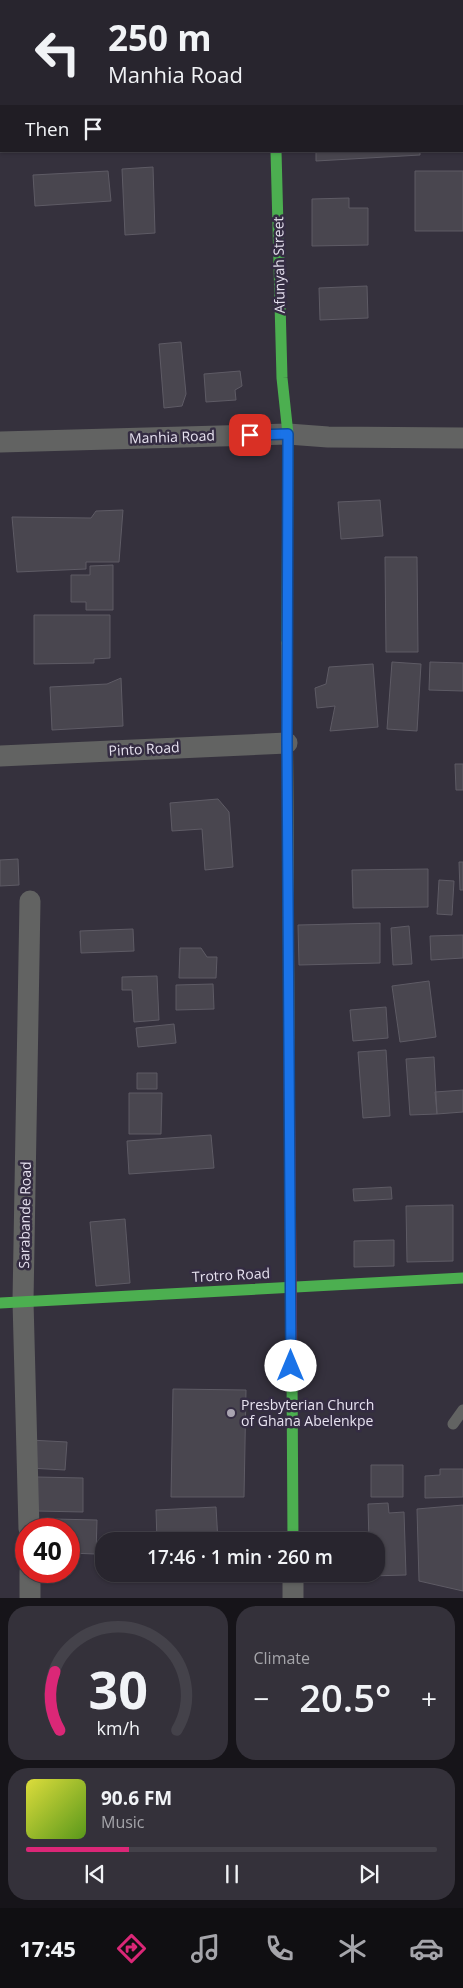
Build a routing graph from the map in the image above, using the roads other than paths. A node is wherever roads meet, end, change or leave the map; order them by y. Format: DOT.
graph roads {
  1 [pos="276,152"];
  2 [pos="288,434"];
  3 [pos="463,438"];
  4 [pos="0,442"];
  5 [pos="287,742"];
  6 [pos="0,756"];
  7 [pos="30,901"];
  8 [pos="463,1278"];
  9 [pos="291,1287"];
  10 [pos="23,1301"];
  11 [pos="0,1303"];
  12 [pos="463,1410"];
  13 [pos="453,1424"];
  14 [pos="29,1518"];
  15 [pos="293,1532"];
  16 [pos="293,1582"];
  17 [pos="30,1583"];
  18 [pos="30,1598"];
  19 [pos="293,1598"];
  1 -- 2 [label="street, Afunyah Street"];
  2 -- 3 [label="street, Manhia Road"];
  2 -- 4 [label="street, Manhia Road"];
  2 -- 5 [label="street, Afunyah Street"];
  5 -- 6 [label="street, Pinto Road"];
  5 -- 9 [label="street, Afunyah Street"];
  7 -- 10 [label="street, Sarabande Road"];
  8 -- 9 [label="street, Trotro Road"];
  9 -- 10 [label="street, Trotro Road"];
  9 -- 15 [label="street, Afunyah Street"];
  10 -- 11 [label="street, Trotro Road"];
  10 -- 14 [label="street, Sarabande Road"];
  12 -- 13 [label="lane"];
  16 -- 19 [label="street"];
  17 -- 18 [label="street"];
}
